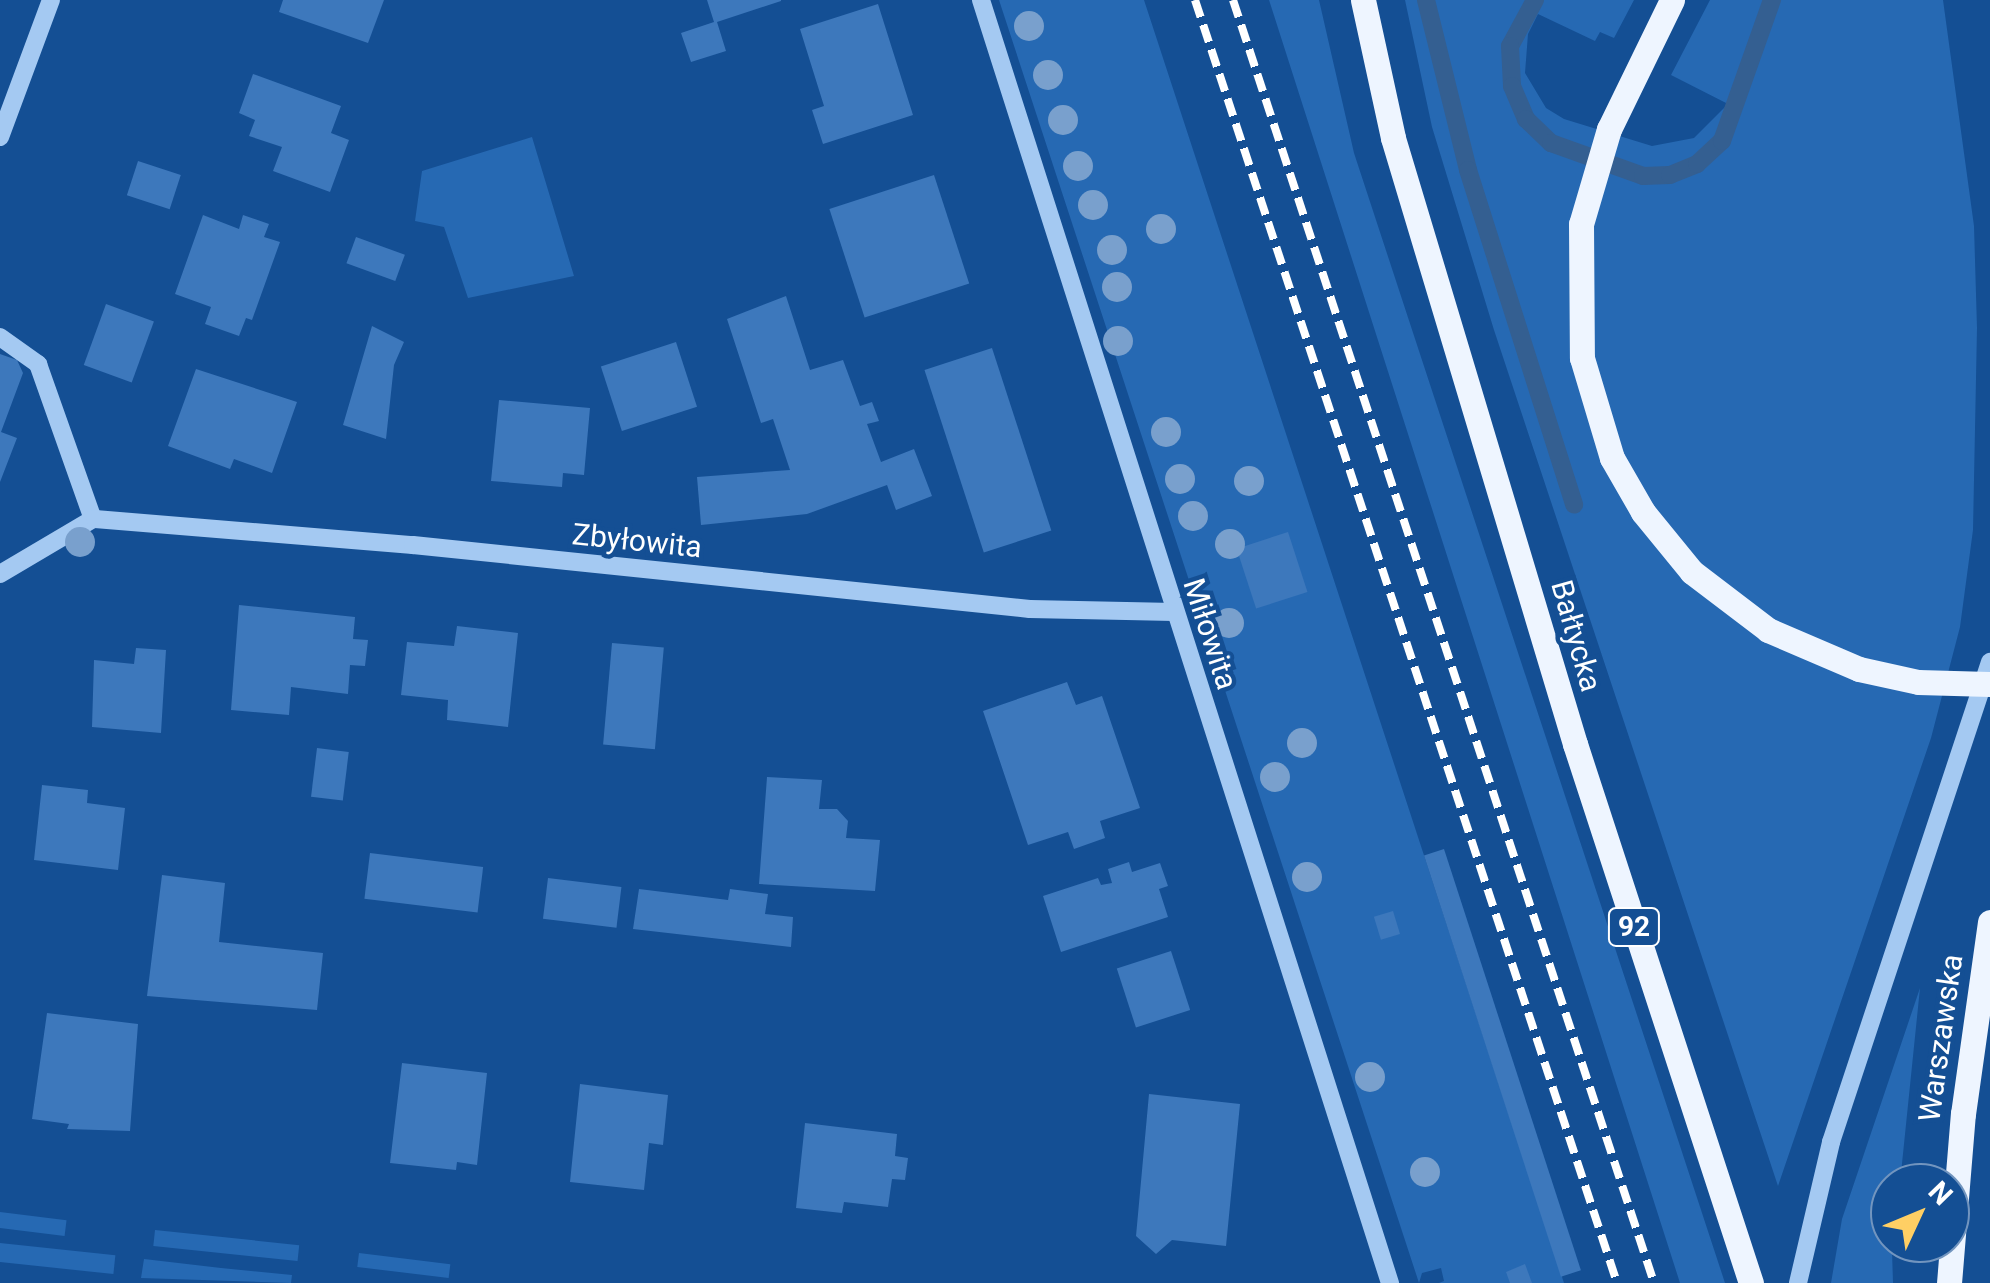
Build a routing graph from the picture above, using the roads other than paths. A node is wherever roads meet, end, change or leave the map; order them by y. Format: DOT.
graph roads {
  1 [pos="50,0"];
  2 [pos="981,0"];
  3 [pos="1363,0"];
  4 [pos="1672,0"];
  5 [pos="0,137"];
  6 [pos="0,336"];
  7 [pos="94,519"];
  8 [pos="0,574"];
  9 [pos="1174,612"];
  10 [pos="1990,662"];
  11 [pos="1990,684"];
  12 [pos="1990,922"];
  13 [pos="1390,1283"];
  14 [pos="1751,1283"];
  15 [pos="1798,1283"];
  16 [pos="1949,1283"];
  1 -- 5 [label="street"];
  2 -- 9 [label="street, Miłowita"];
  3 -- 14 [label="main road, Bałtycka / 92"];
  4 -- 11 [label="main road"];
  6 -- 7 [label="street"];
  7 -- 8 [label="street"];
  7 -- 9 [label="street, Zbyłowita"];
  9 -- 13 [label="street, Miłowita"];
  10 -- 15 [label="street"];
  12 -- 16 [label="main road, Warszawska"];
}
